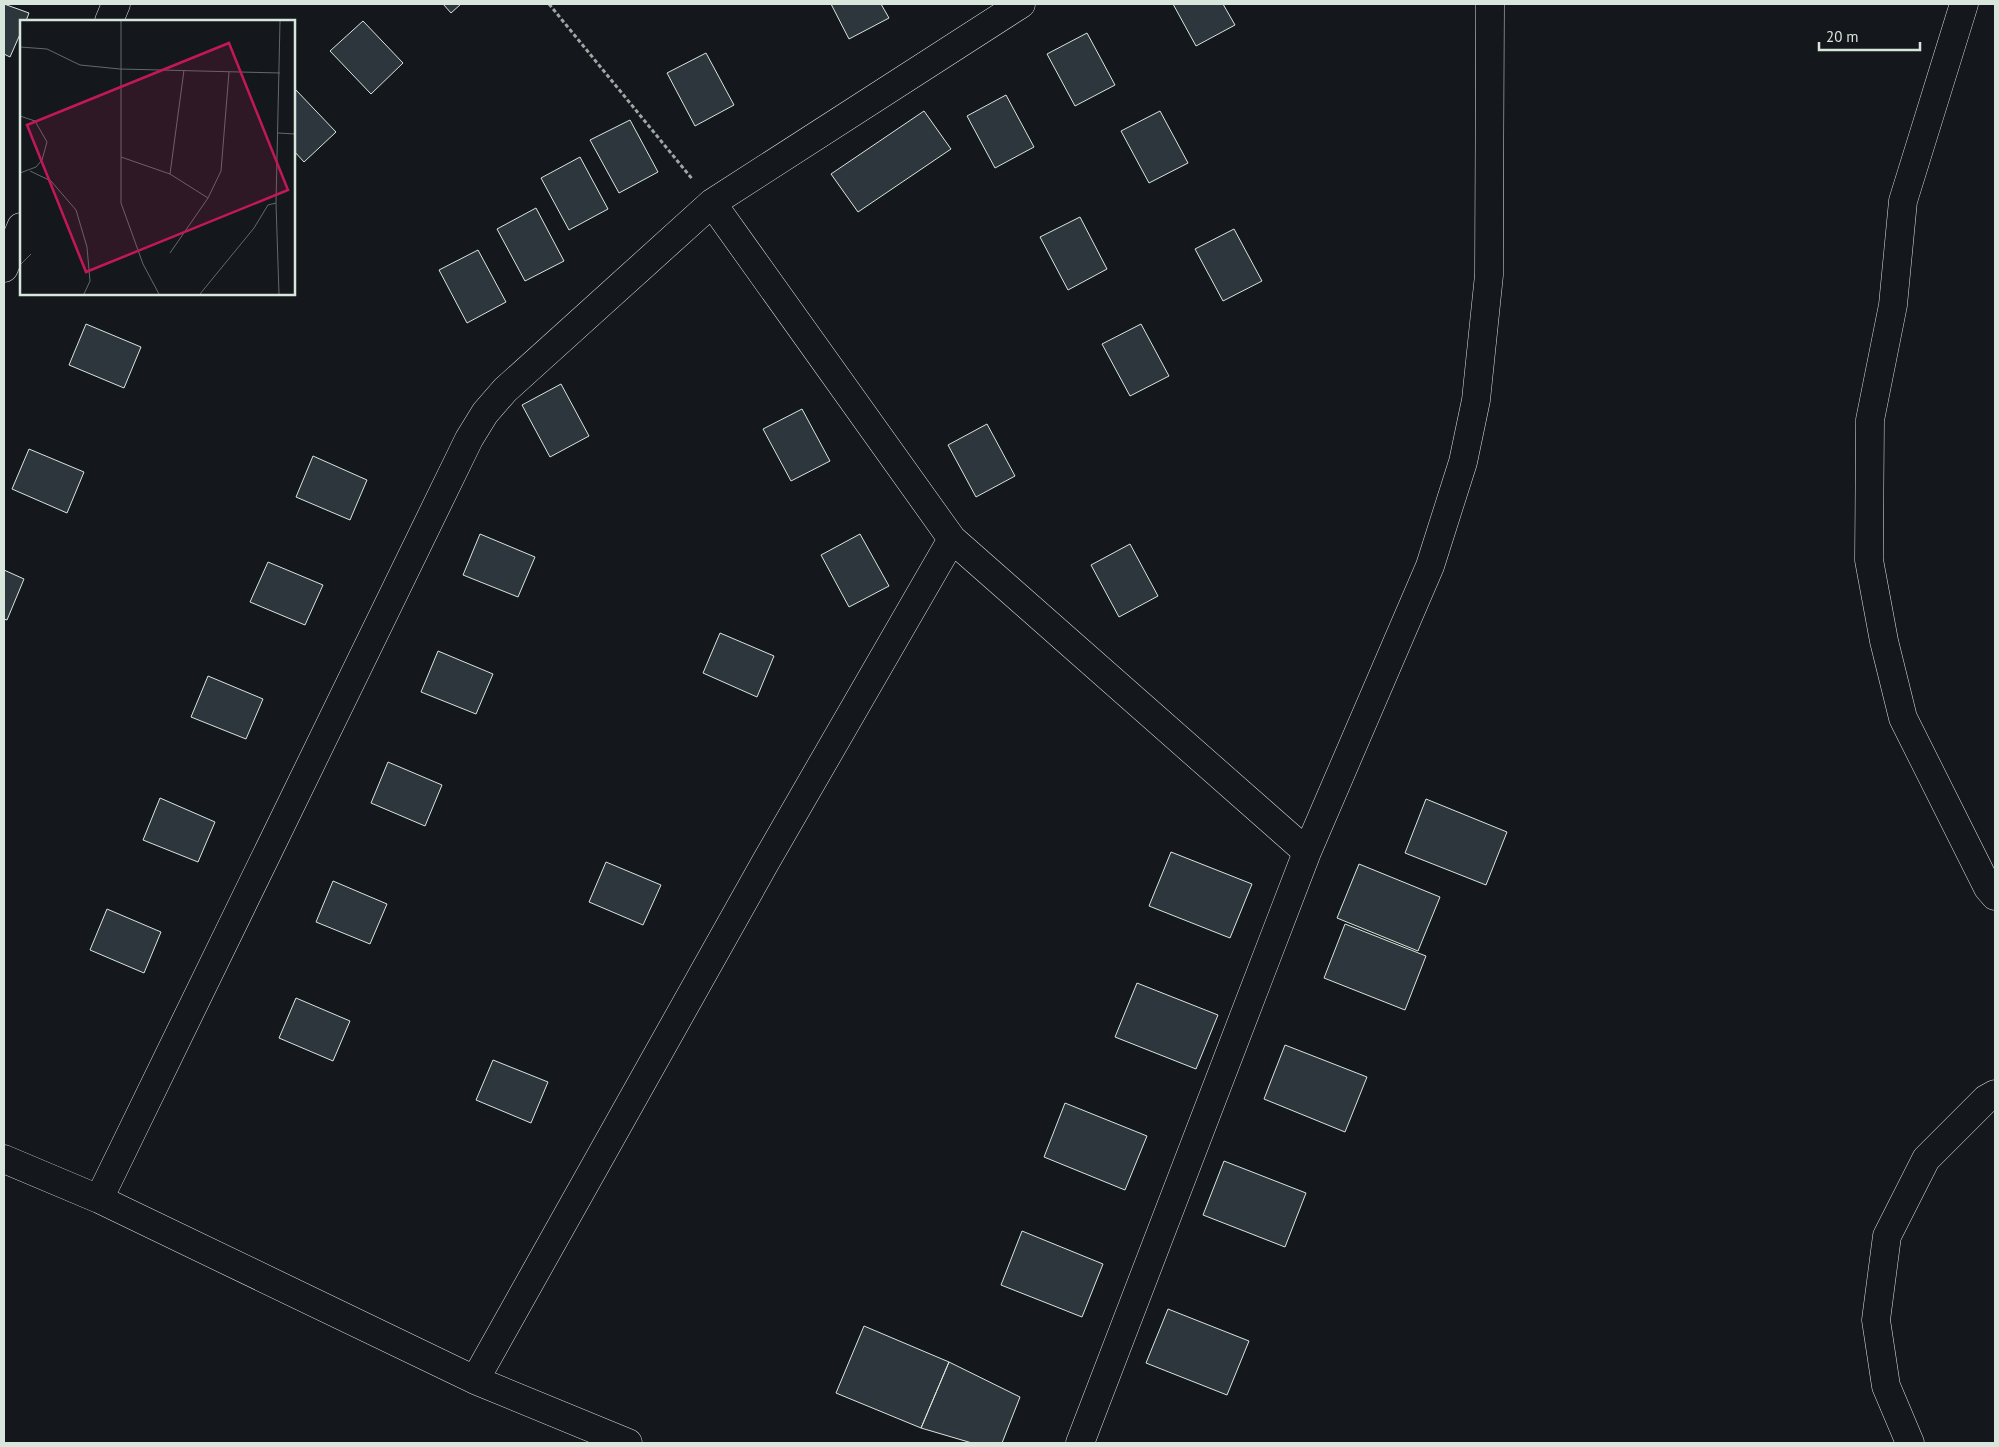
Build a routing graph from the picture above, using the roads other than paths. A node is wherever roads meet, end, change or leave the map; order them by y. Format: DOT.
graph roads {
  1 [pos="116,4"];
  2 [pos="1021,4"];
  3 [pos="1490,4"];
  4 [pos="1964,4"];
  5 [pos="109,20"];
  6 [pos="712,203"];
  7 [pos="20,229"];
  8 [pos="4,268"];
  9 [pos="952,539"];
  10 [pos="1307,852"];
  11 [pos="1995,896"];
  12 [pos="1995,1094"];
  13 [pos="4,1159"];
  14 [pos="98,1199"];
  15 [pos="475,1380"];
  16 [pos="628,1443"];
  17 [pos="1080,1443"];
  18 [pos="1910,1443"];
  1 -- 5 [label="street"];
  2 -- 6 [label="street"];
  3 -- 10 [label="street"];
  4 -- 11 [label="street"];
  6 -- 9 [label="street"];
  6 -- 14 [label="street"];
  7 -- 8 [label="street"];
  9 -- 10 [label="street"];
  9 -- 15 [label="street"];
  10 -- 17 [label="street"];
  12 -- 18 [label="street"];
  13 -- 14 [label="street"];
  14 -- 15 [label="street"];
  15 -- 16 [label="street"];
}
